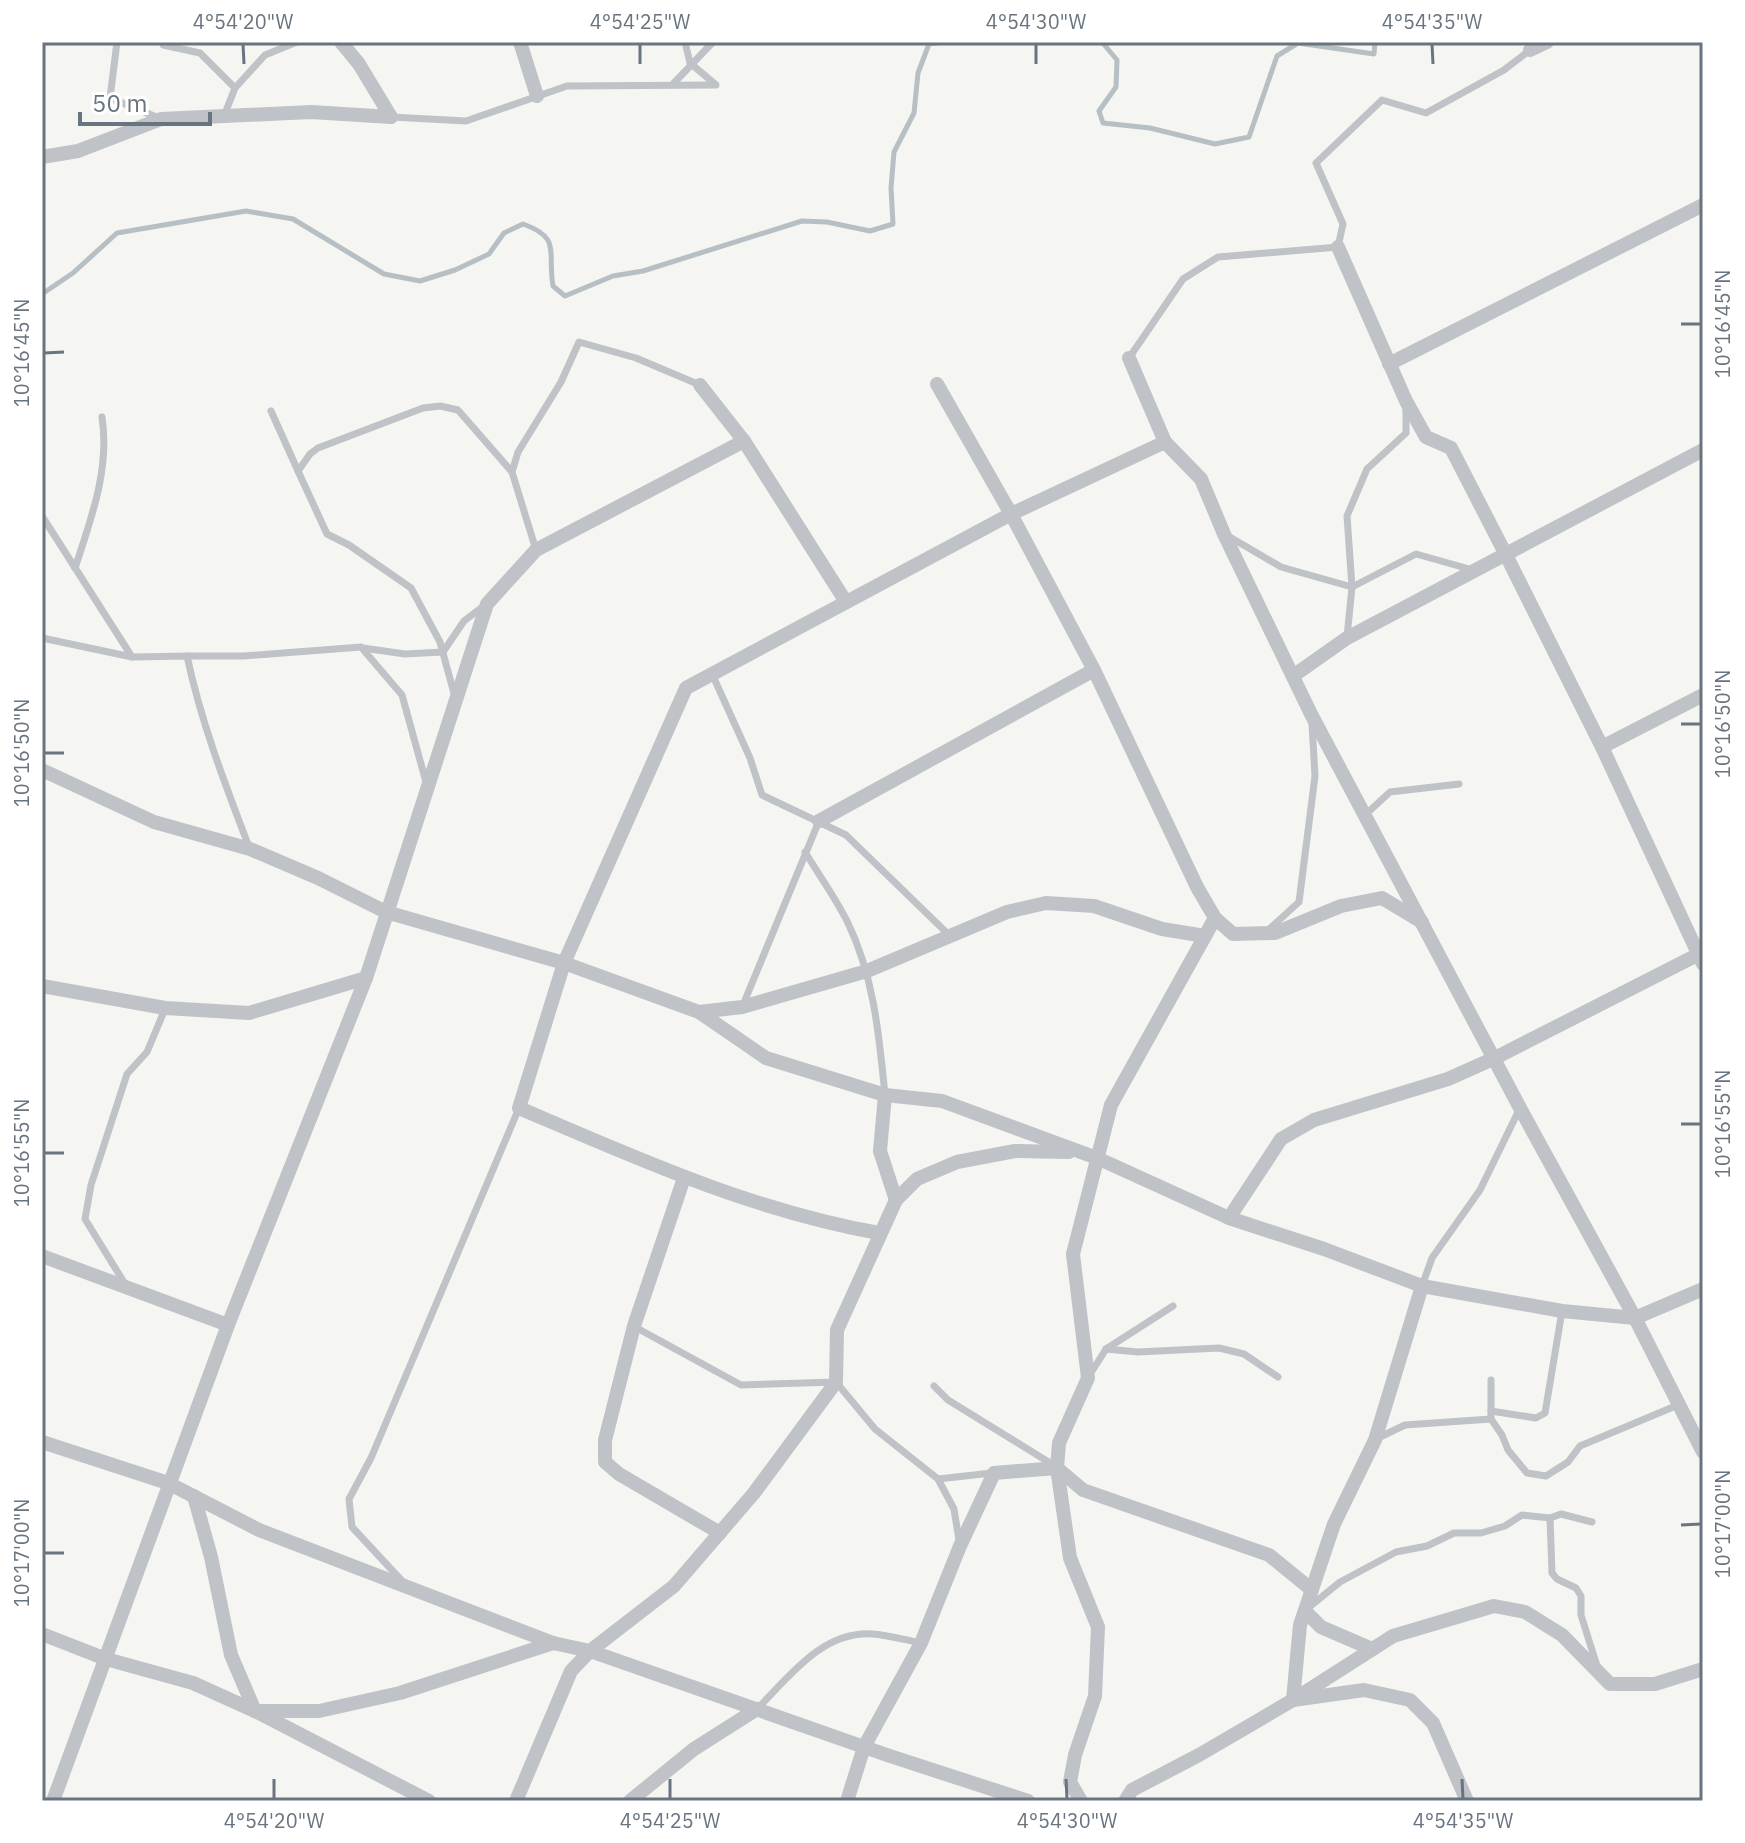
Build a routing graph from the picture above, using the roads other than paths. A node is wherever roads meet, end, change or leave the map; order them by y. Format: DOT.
graph roads {
  1 [pos="117,42"];
  2 [pos="162,42"];
  3 [pos="297,42"];
  4 [pos="341,42"];
  5 [pos="520,42"];
  6 [pos="685,42"];
  7 [pos="713,42"];
  8 [pos="1547,42"];
  9 [pos="1530,50"];
  10 [pos="690,63"];
  11 [pos="673,84"];
  12 [pos="235,88"];
  13 [pos="537,96"];
  14 [pos="391,117"];
  15 [pos="223,118"];
  16 [pos="161,119"];
  17 [pos="42,157"];
  18 [pos="1703,205"];
  19 [pos="1338,247"];
  20 [pos="1129,358"];
  21 [pos="1389,364"];
  22 [pos="937,384"];
  23 [pos="700,385"];
  24 [pos="1406,401"];
  25 [pos="271,411"];
  26 [pos="102,417"];
  27 [pos="744,441"];
  28 [pos="1165,442"];
  29 [pos="1703,450"];
  30 [pos="298,471"];
  31 [pos="512,472"];
  32 [pos="1011,514"];
  33 [pos="42,516"];
  34 [pos="1224,534"];
  35 [pos="536,550"];
  36 [pos="1505,553"];
  37 [pos="75,568"];
  38 [pos="1476,571"];
  39 [pos="1352,587"];
  40 [pos="846,602"];
  41 [pos="487,604"];
  42 [pos="42,638"];
  43 [pos="1347,638"];
  44 [pos="361,647"];
  45 [pos="443,652"];
  46 [pos="187,656"];
  47 [pos="132,657"];
  48 [pos="1094,670"];
  49 [pos="713,676"];
  50 [pos="1293,676"];
  51 [pos="1703,695"];
  52 [pos="456,703"];
  53 [pos="1311,714"];
  54 [pos="1602,747"];
  55 [pos="42,770"];
  56 [pos="1459,784"];
  57 [pos="427,788"];
  58 [pos="1365,815"];
  59 [pos="819,821"];
  60 [pos="250,849"];
  61 [pos="805,852"];
  62 [pos="386,912"];
  63 [pos="1215,918"];
  64 [pos="1422,922"];
  65 [pos="1264,933"];
  66 [pos="949,935"];
  67 [pos="1205,936"];
  68 [pos="1702,957"];
  69 [pos="564,963"];
  70 [pos="867,971"];
  71 [pos="366,978"];
  72 [pos="42,986"];
  73 [pos="742,1007"];
  74 [pos="165,1008"];
  75 [pos="699,1012"];
  76 [pos="1495,1058"];
  77 [pos="885,1095"];
  78 [pos="519,1108"];
  79 [pos="1520,1108"];
  80 [pos="1081,1153"];
  81 [pos="1097,1158"];
  82 [pos="684,1178"];
  83 [pos="896,1200"];
  84 [pos="1229,1218"];
  85 [pos="879,1233"];
  86 [pos="42,1256"];
  87 [pos="126,1286"];
  88 [pos="1422,1286"];
  89 [pos="1703,1289"];
  90 [pos="1173,1306"];
  91 [pos="1562,1311"];
  92 [pos="1635,1318"];
  93 [pos="228,1325"];
  94 [pos="634,1326"];
  95 [pos="1106,1349"];
  96 [pos="1278,1377"];
  97 [pos="1088,1378"];
  98 [pos="1491,1380"];
  99 [pos="836,1382"];
  100 [pos="934,1386"];
  101 [pos="1680,1404"];
  102 [pos="1491,1415"];
  103 [pos="1375,1440"];
  104 [pos="42,1442"];
  105 [pos="1703,1452"];
  106 [pos="1057,1468"];
  107 [pos="994,1473"];
  108 [pos="938,1479"];
  109 [pos="168,1483"];
  110 [pos="194,1496"];
  111 [pos="1550,1518"];
  112 [pos="1592,1522"];
  113 [pos="720,1533"];
  114 [pos="960,1546"];
  115 [pos="408,1588"];
  116 [pos="1312,1590"];
  117 [pos="1305,1611"];
  118 [pos="42,1634"];
  119 [pos="553,1643"];
  120 [pos="921,1643"];
  121 [pos="1372,1649"];
  122 [pos="590,1651"];
  123 [pos="106,1659"];
  124 [pos="1703,1669"];
  125 [pos="1599,1673"];
  126 [pos="1293,1700"];
  127 [pos="757,1709"];
  128 [pos="255,1711"];
  129 [pos="864,1747"];
  130 [pos="53,1801"];
  131 [pos="429,1801"];
  132 [pos="516,1801"];
  133 [pos="630,1801"];
  134 [pos="847,1801"];
  135 [pos="1028,1801"];
  136 [pos="1081,1801"];
  137 [pos="1125,1801"];
  138 [pos="1467,1801"];
  1 -- 16 [label="lane"];
  2 -- 12 [label="lane"];
  3 -- 12 [label="lane"];
  4 -- 14 [label="street"];
  5 -- 13 [label="street"];
  6 -- 10 [label="lane"];
  7 -- 10 [label="lane"];
  8 -- 9 [label="street"];
  9 -- 19 [label="lane"];
  10 -- 11 [label="lane"];
  10 -- 11 [label="lane"];
  11 -- 13 [label="lane"];
  12 -- 15 [label="lane"];
  13 -- 14 [label="lane"];
  14 -- 15 [label="street"];
  15 -- 16 [label="street"];
  16 -- 17 [label="street"];
  18 -- 21 [label="street"];
  19 -- 20 [label="lane"];
  19 -- 21 [label="street"];
  20 -- 28 [label="street"];
  21 -- 24 [label="street"];
  22 -- 32 [label="street"];
  23 -- 27 [label="street"];
  23 -- 31 [label="lane"];
  24 -- 36 [label="street"];
  24 -- 39 [label="lane"];
  25 -- 30 [label="lane"];
  26 -- 37 [label="lane"];
  27 -- 35 [label="street"];
  27 -- 40 [label="street"];
  28 -- 32 [label="street"];
  28 -- 34 [label="street"];
  29 -- 36 [label="street"];
  30 -- 31 [label="lane"];
  30 -- 45 [label="lane"];
  31 -- 35 [label="lane"];
  32 -- 40 [label="street"];
  32 -- 48 [label="street"];
  33 -- 37 [label="lane"];
  34 -- 39 [label="lane"];
  34 -- 50 [label="street"];
  35 -- 41 [label="street"];
  36 -- 38 [label="street"];
  36 -- 54 [label="street"];
  37 -- 47 [label="lane"];
  38 -- 39 [label="lane"];
  38 -- 43 [label="street"];
  39 -- 43 [label="lane"];
  40 -- 49 [label="street"];
  41 -- 45 [label="lane"];
  41 -- 52 [label="street"];
  42 -- 47 [label="lane"];
  43 -- 50 [label="street"];
  44 -- 45 [label="lane"];
  44 -- 46 [label="lane"];
  44 -- 57 [label="lane"];
  45 -- 52 [label="lane"];
  46 -- 47 [label="lane"];
  46 -- 60 [label="lane"];
  48 -- 59 [label="street"];
  48 -- 63 [label="street"];
  49 -- 59 [label="lane"];
  49 -- 69 [label="street"];
  50 -- 53 [label="street"];
  51 -- 54 [label="street"];
  52 -- 57 [label="street"];
  53 -- 58 [label="street"];
  53 -- 65 [label="lane"];
  54 -- 68 [label="street"];
  55 -- 60 [label="street"];
  56 -- 58 [label="lane"];
  57 -- 62 [label="street"];
  58 -- 64 [label="street"];
  59 -- 61 [label="lane"];
  59 -- 66 [label="lane"];
  60 -- 62 [label="street"];
  61 -- 70 [label="lane"];
  61 -- 73 [label="lane"];
  62 -- 69 [label="street"];
  62 -- 71 [label="street"];
  63 -- 65 [label="street"];
  63 -- 67 [label="street"];
  64 -- 65 [label="street"];
  64 -- 76 [label="street"];
  66 -- 67 [label="street"];
  66 -- 70 [label="street"];
  67 -- 81 [label="street"];
  68 -- 76 [label="street"];
  69 -- 75 [label="street"];
  69 -- 78 [label="street"];
  70 -- 73 [label="street"];
  70 -- 77 [label="lane"];
  71 -- 74 [label="street"];
  71 -- 93 [label="street"];
  72 -- 74 [label="street"];
  73 -- 75 [label="street"];
  74 -- 87 [label="lane"];
  75 -- 77 [label="street"];
  76 -- 79 [label="street"];
  76 -- 84 [label="street"];
  77 -- 80 [label="street"];
  77 -- 83 [label="street"];
  78 -- 82 [label="street"];
  78 -- 115 [label="lane"];
  79 -- 88 [label="lane"];
  79 -- 92 [label="street"];
  80 -- 81 [label="street"];
  80 -- 83 [label="street"];
  81 -- 84 [label="street"];
  81 -- 97 [label="street"];
  82 -- 85 [label="street"];
  82 -- 94 [label="street"];
  83 -- 85 [label="street"];
  84 -- 88 [label="street"];
  85 -- 99 [label="street"];
  86 -- 87 [label="street"];
  87 -- 93 [label="street"];
  88 -- 91 [label="street"];
  88 -- 103 [label="street"];
  89 -- 92 [label="street"];
  90 -- 95 [label="lane"];
  91 -- 92 [label="street"];
  91 -- 102 [label="lane"];
  92 -- 101 [label="street"];
  93 -- 109 [label="street"];
  94 -- 99 [label="lane"];
  94 -- 113 [label="street"];
  95 -- 96 [label="lane"];
  95 -- 97 [label="lane"];
  97 -- 106 [label="street"];
  98 -- 102 [label="lane"];
  99 -- 108 [label="lane"];
  99 -- 113 [label="street"];
  100 -- 106 [label="lane"];
  101 -- 102 [label="lane"];
  101 -- 105 [label="street"];
  102 -- 103 [label="lane"];
  103 -- 116 [label="street"];
  104 -- 109 [label="street"];
  106 -- 107 [label="street"];
  106 -- 116 [label="street"];
  106 -- 136 [label="street"];
  107 -- 108 [label="lane"];
  107 -- 114 [label="street"];
  108 -- 114 [label="lane"];
  109 -- 110 [label="street"];
  109 -- 123 [label="street"];
  110 -- 115 [label="street"];
  110 -- 128 [label="street"];
  111 -- 112 [label="lane"];
  111 -- 117 [label="lane"];
  111 -- 125 [label="lane"];
  113 -- 122 [label="street"];
  114 -- 120 [label="street"];
  115 -- 119 [label="street"];
  116 -- 117 [label="street"];
  117 -- 121 [label="street"];
  117 -- 126 [label="street"];
  118 -- 123 [label="street"];
  119 -- 122 [label="street"];
  119 -- 128 [label="street"];
  120 -- 127 [label="lane"];
  120 -- 129 [label="street"];
  121 -- 125 [label="street"];
  121 -- 126 [label="street"];
  122 -- 127 [label="street"];
  122 -- 132 [label="street"];
  123 -- 128 [label="street"];
  123 -- 130 [label="street"];
  124 -- 125 [label="street"];
  126 -- 137 [label="street"];
  126 -- 138 [label="street"];
  127 -- 129 [label="street"];
  127 -- 133 [label="street"];
  128 -- 131 [label="street"];
  129 -- 134 [label="street"];
  129 -- 135 [label="street"];
}
